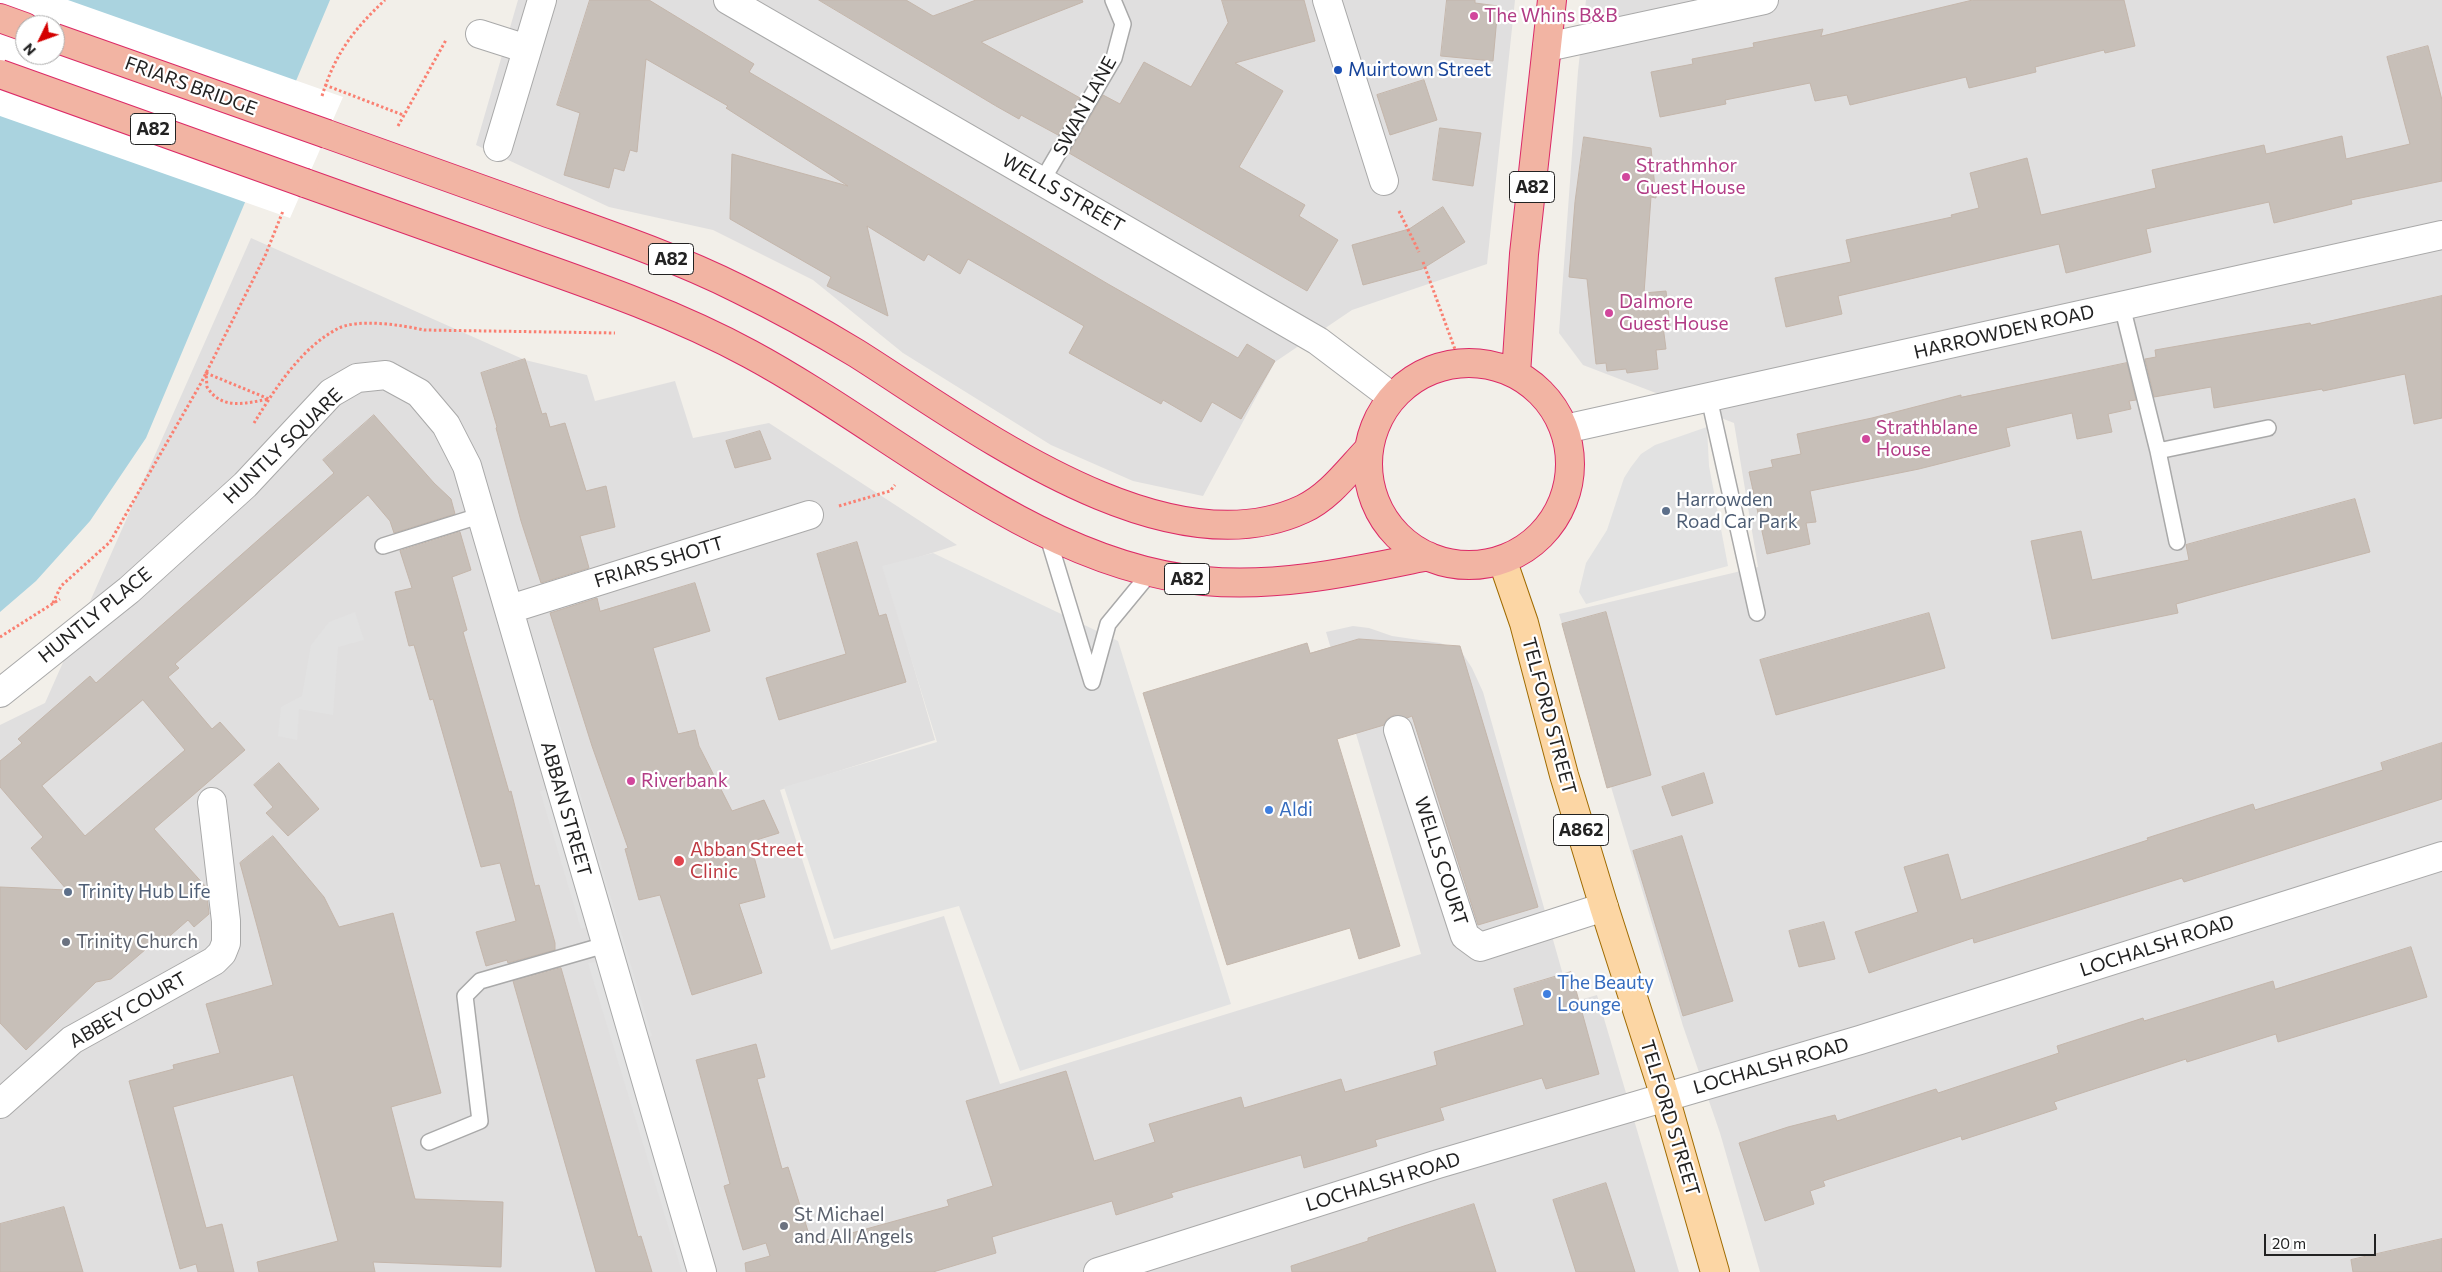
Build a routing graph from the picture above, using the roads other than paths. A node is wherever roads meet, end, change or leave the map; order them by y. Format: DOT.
graph roads {
  1 [pos="542,0"];
  2 [pos="728,0"];
  3 [pos="1113,0"];
  4 [pos="1327,0"];
  5 [pos="1552,0"];
  6 [pos="1764,0"];
  7 [pos="0,18"];
  8 [pos="15,23"];
  9 [pos="480,34"];
  10 [pos="65,42"];
  11 [pos="1547,46"];
  12 [pos="527,49"];
  13 [pos="0,74"];
  14 [pos="498,148"];
  15 [pos="1042,181"];
  16 [pos="1384,181"];
  17 [pos="2442,235"];
  18 [pos="2122,306"];
  19 [pos="1516,374"];
  20 [pos="386,375"];
  21 [pos="1392,397"];
  22 [pos="1709,398"];
  23 [pos="2268,428"];
  24 [pos="1566,429"];
  25 [pos="1367,451"];
  26 [pos="2158,451"];
  27 [pos="482,515"];
  28 [pos="809,515"];
  29 [pos="1047,534"];
  30 [pos="189,535"];
  31 [pos="2177,542"];
  32 [pos="382,546"];
  33 [pos="1428,556"];
  34 [pos="1503,562"];
  35 [pos="1150,573"];
  36 [pos="510,609"];
  37 [pos="1757,613"];
  38 [pos="0,693"];
  39 [pos="1398,730"];
  40 [pos="212,802"];
  41 [pos="2442,856"];
  42 [pos="1604,907"];
  43 [pos="605,945"];
  44 [pos="1665,1097"];
  45 [pos="0,1104"];
  46 [pos="429,1142"];
  47 [pos="702,1272"];
  48 [pos="1098,1272"];
  49 [pos="1715,1272"];
  1 -- 12 [label="street"];
  2 -- 15 [label="street, WELLS STREET"];
  3 -- 15 [label="lane, SWAN LANE"];
  4 -- 16 [label="street"];
  5 -- 11 [label="highway, A82"];
  6 -- 11 [label="street"];
  7 -- 8 [label="highway"];
  9 -- 12 [label="street"];
  10 -- 25 [label="highway, FRIARS BRIDGE / A82, bridge"];
  11 -- 19 [label="highway, A82"];
  12 -- 14 [label="street"];
  13 -- 29 [label="highway, A82, bridge"];
  15 -- 21 [label="street, WELLS STREET"];
  17 -- 18 [label="street, HARROWDEN ROAD"];
  18 -- 22 [label="street, HARROWDEN ROAD"];
  18 -- 26 [label="lane"];
  19 -- 21 [label="highway, A82"];
  19 -- 24 [label="highway, A82"];
  20 -- 27 [label="street, ABBAN STREET"];
  20 -- 30 [label="street, HUNTLY SQUARE"];
  21 -- 25 [label="highway, A82"];
  22 -- 24 [label="street, HARROWDEN ROAD"];
  22 -- 37 [label="lane"];
  23 -- 26 [label="lane"];
  24 -- 34 [label="highway, A82"];
  25 -- 33 [label="highway, A82"];
  26 -- 31 [label="lane"];
  27 -- 32 [label="lane"];
  27 -- 36 [label="street, ABBAN STREET"];
  28 -- 36 [label="street, FRIARS SHOTT"];
  29 -- 35 [label="highway, A82"];
  29 -- 35 [label="lane"];
  30 -- 38 [label="street, HUNTLY PLACE"];
  33 -- 34 [label="highway, A82"];
  33 -- 35 [label="highway, A82"];
  34 -- 42 [label="main road, TELFORD STREET / A862"];
  36 -- 43 [label="street, ABBAN STREET"];
  39 -- 42 [label="street, WELLS COURT"];
  40 -- 45 [label="street, ABBEY COURT"];
  41 -- 44 [label="street, LOCHALSH ROAD"];
  42 -- 44 [label="main road, TELFORD STREET / A862"];
  43 -- 46 [label="lane"];
  43 -- 47 [label="street, ABBAN STREET"];
  44 -- 48 [label="street, LOCHALSH ROAD"];
  44 -- 49 [label="main road, TELFORD STREET / A862"];
}
